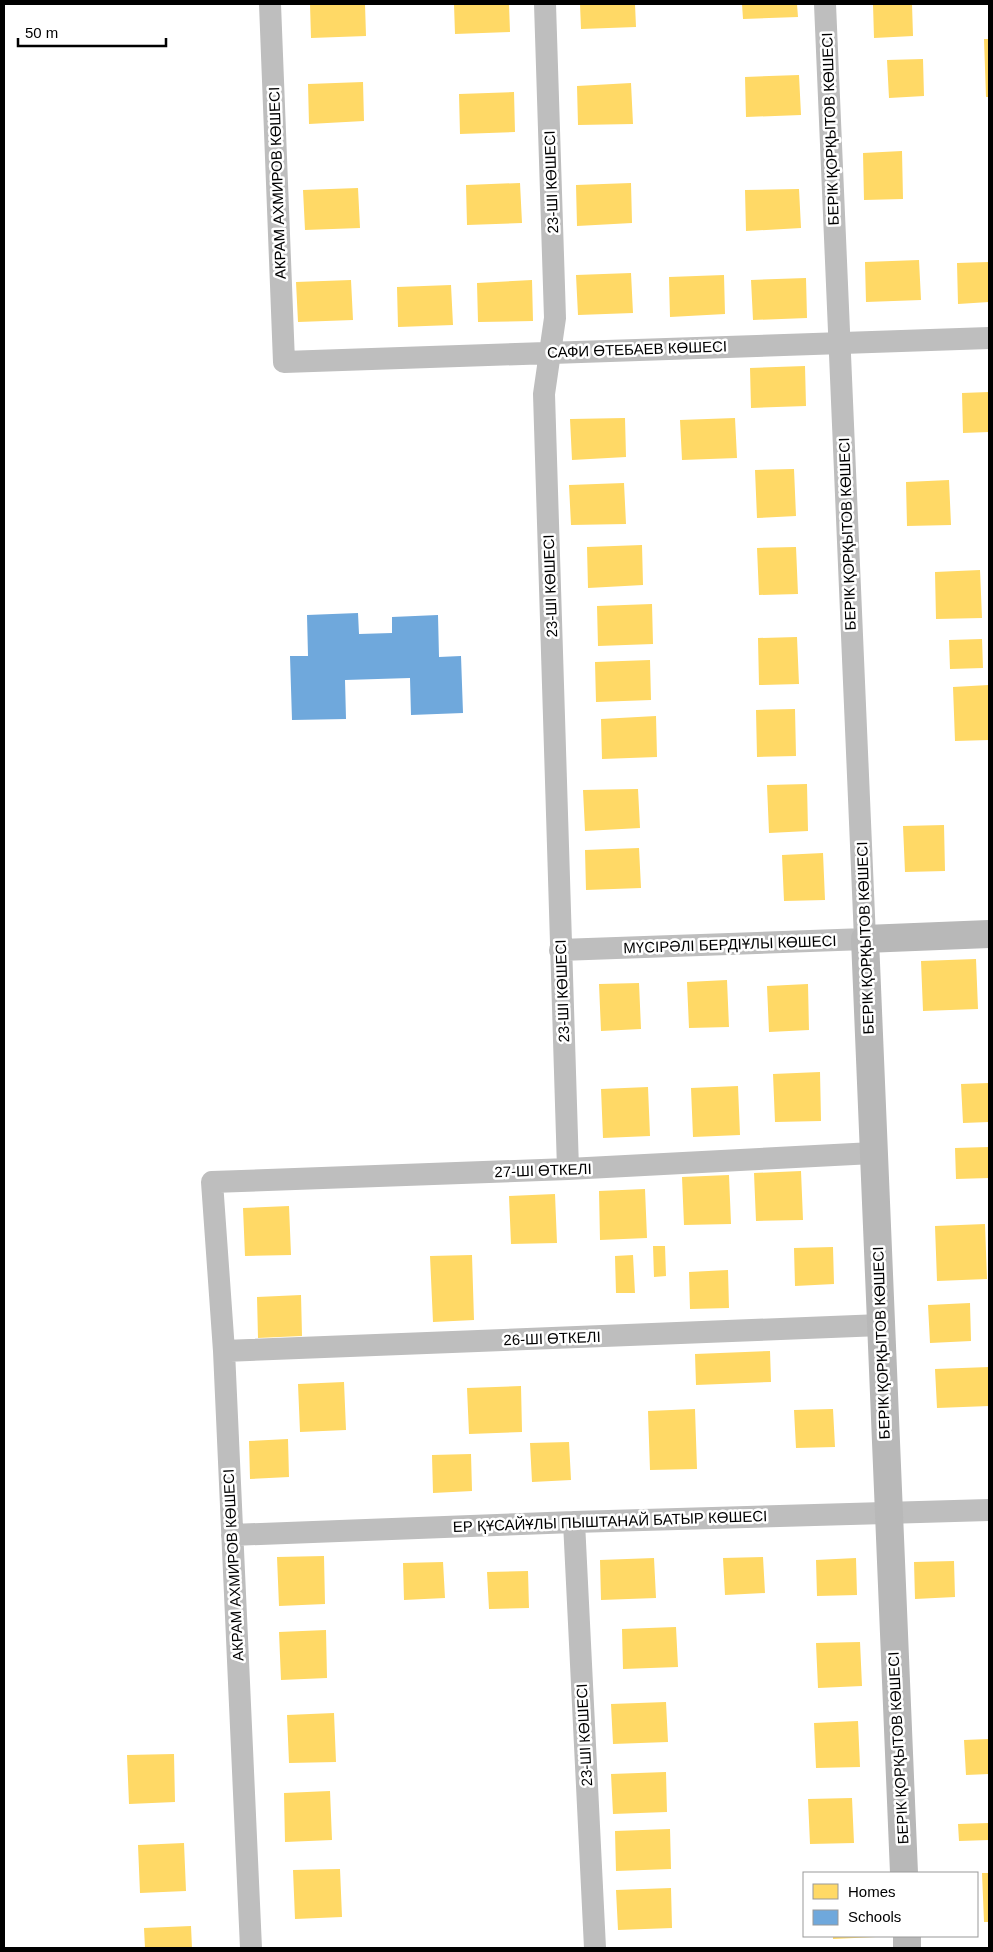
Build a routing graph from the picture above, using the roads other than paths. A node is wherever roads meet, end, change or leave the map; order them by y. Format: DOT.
graph roads {
  1 [pos="270,4"];
  2 [pos="545,4"];
  3 [pos="825,4"];
  4 [pos="989,338"];
  5 [pos="839,343"];
  6 [pos="551,352"];
  7 [pos="284,362"];
  8 [pos="989,934"];
  9 [pos="865,939"];
  10 [pos="560,950"];
  11 [pos="874,1153"];
  12 [pos="568,1169"];
  13 [pos="212,1182"];
  14 [pos="881,1325"];
  15 [pos="224,1351"];
  16 [pos="989,1510"];
  17 [pos="887,1511"];
  18 [pos="574,1522"];
  19 [pos="232,1535"];
  20 [pos="904,1872"];
  21 [pos="251,1948"];
  22 [pos="595,1948"];
  1 -- 7 [label="street, АКРАМ АХМИРОВ КӨШЕСІ"];
  2 -- 6 [label="street, 23-ШI КӨШЕСI"];
  3 -- 5 [label="street, БЕРІК ҚОРҚЫТОВ КӨШЕСІ"];
  4 -- 5 [label="street, САФИ ӨТЕБАЕВ КӨШЕСІ"];
  5 -- 6 [label="street, САФИ ӨТЕБАЕВ КӨШЕСІ"];
  5 -- 9 [label="street, БЕРІК ҚОРҚЫТОВ КӨШЕСІ"];
  6 -- 7 [label="street, САФИ ӨТЕБАЕВ КӨШЕСІ"];
  6 -- 10 [label="street, 23-ШI КӨШЕСI"];
  8 -- 9 [label="street, МҮСІРӘЛІ БЕРДІҰЛЫ КӨШЕСІ"];
  9 -- 10 [label="street, МҮСІРӘЛІ БЕРДІҰЛЫ КӨШЕСІ"];
  9 -- 11 [label="street, БЕРІК ҚОРҚЫТОВ КӨШЕСІ"];
  10 -- 12 [label="street, 23-ШI КӨШЕСI"];
  11 -- 12 [label="street, 27-ШІ ӨТКЕЛІ"];
  11 -- 14 [label="street, БЕРІК ҚОРҚЫТОВ КӨШЕСІ"];
  12 -- 13 [label="street, 27-ШІ ӨТКЕЛІ"];
  13 -- 15 [label="street, АКРАМ АХМИРОВ КӨШЕСІ"];
  14 -- 15 [label="street, 26-ШІ ӨТКЕЛІ"];
  14 -- 17 [label="street, БЕРІК ҚОРҚЫТОВ КӨШЕСІ"];
  15 -- 19 [label="street, АКРАМ АХМИРОВ КӨШЕСІ"];
  16 -- 17 [label="street, ЕР ҚҰСАЙҰЛЫ ПЫШТАНАЙ БАТЫР КӨШЕСІ"];
  17 -- 18 [label="street, ЕР ҚҰСАЙҰЛЫ ПЫШТАНАЙ БАТЫР КӨШЕСІ"];
  17 -- 20 [label="street, БЕРІК ҚОРҚЫТОВ КӨШЕСІ"];
  18 -- 19 [label="street, ЕР ҚҰСАЙҰЛЫ ПЫШТАНАЙ БАТЫР КӨШЕСІ"];
  18 -- 22 [label="street, 23-ШI КӨШЕСI"];
  19 -- 21 [label="street, АКРАМ АХМИРОВ КӨШЕСІ"];
}
